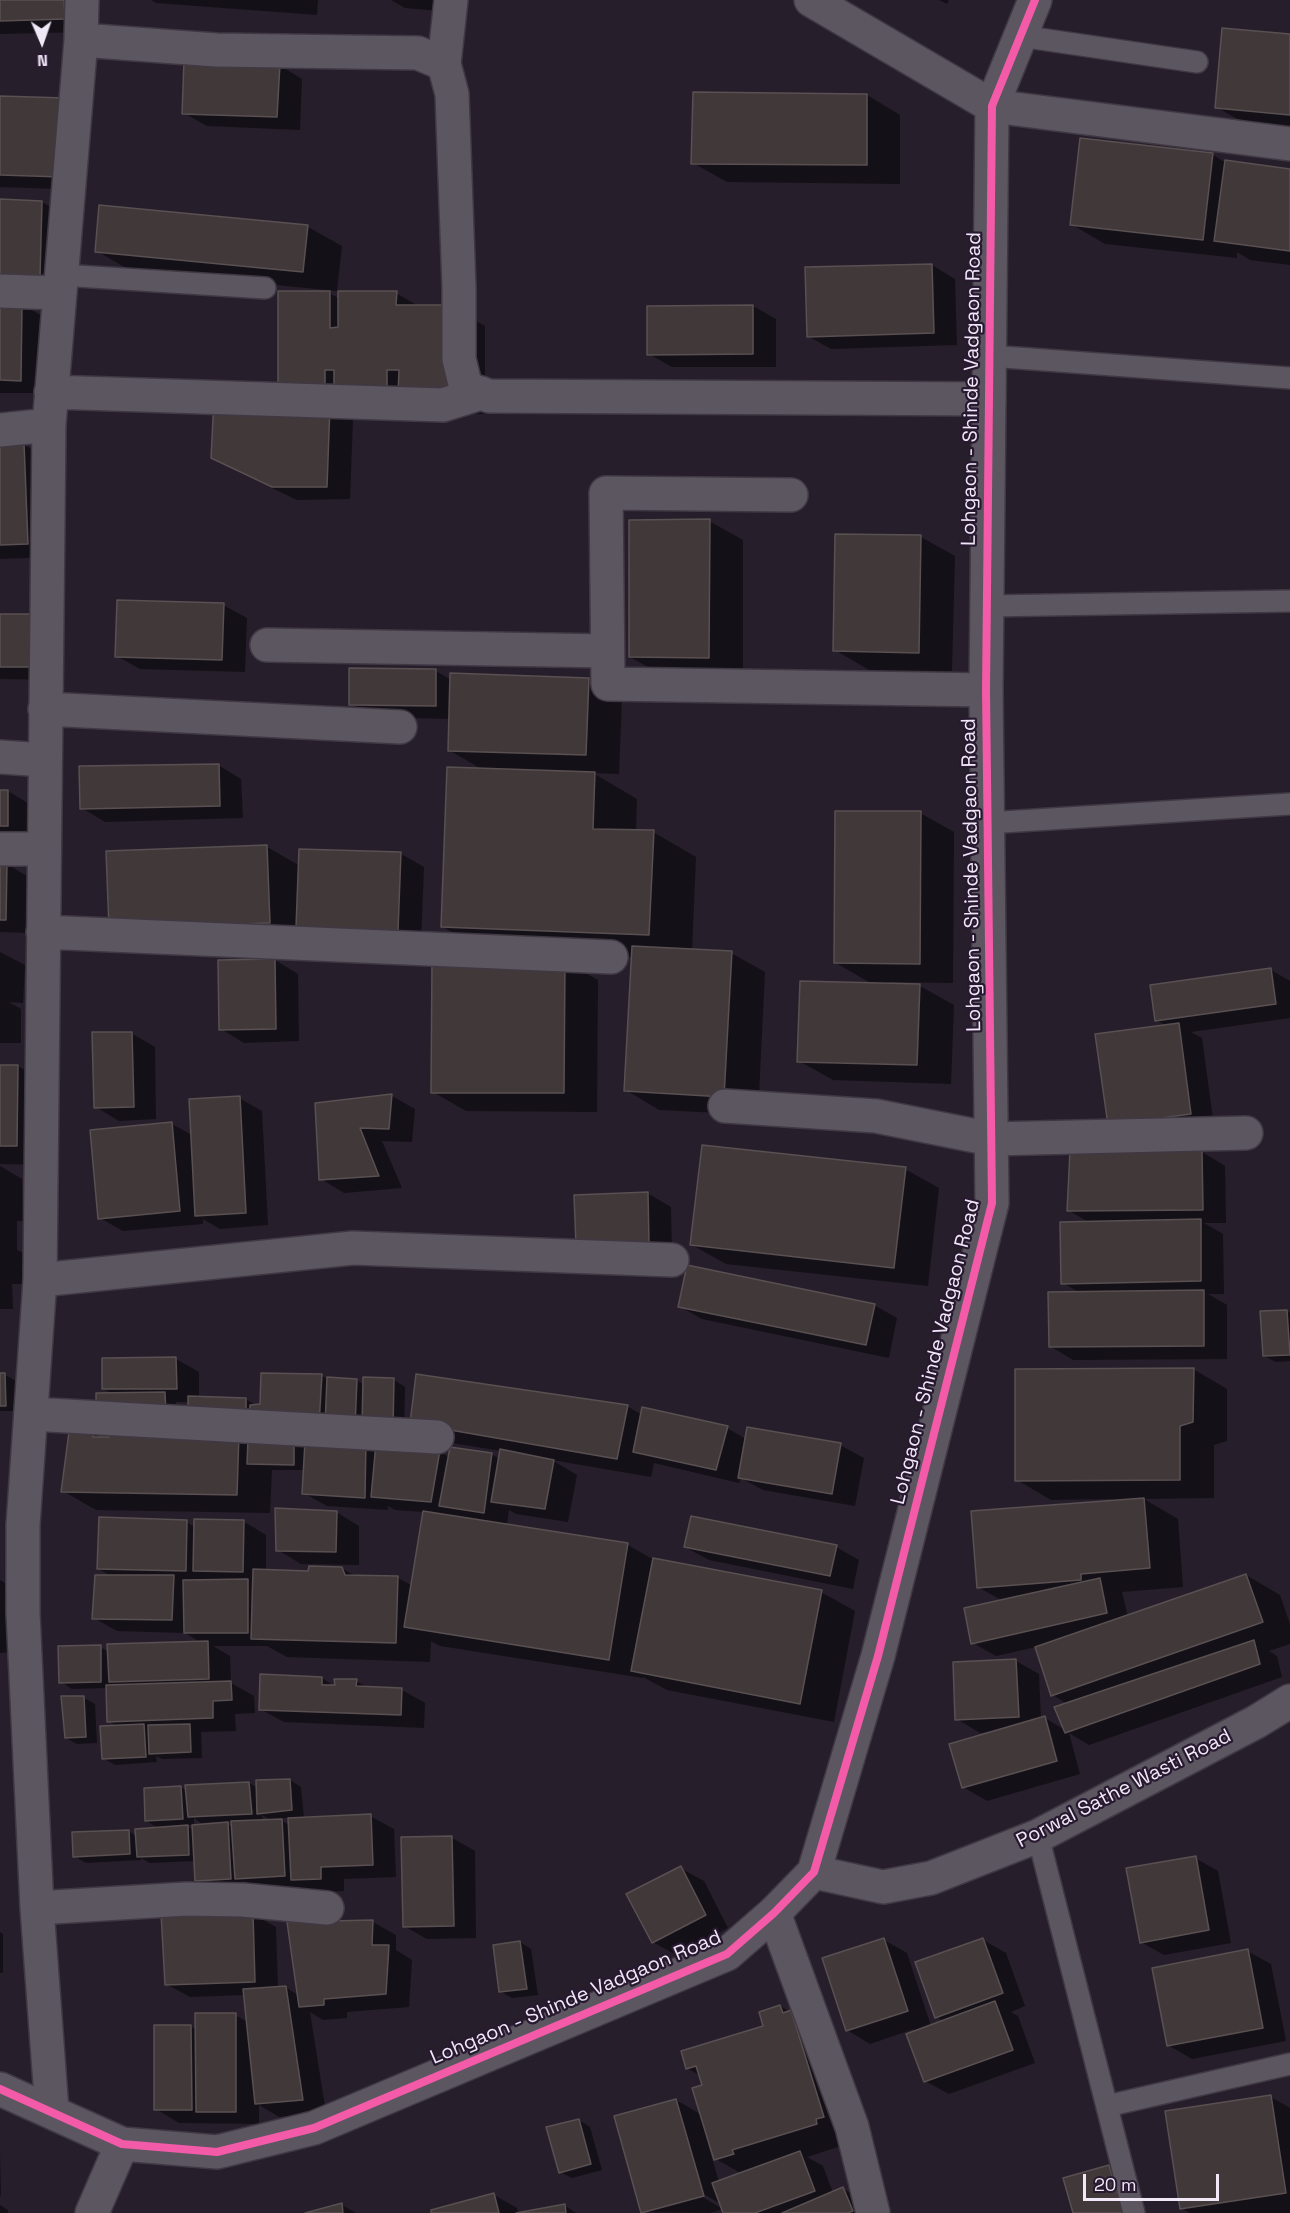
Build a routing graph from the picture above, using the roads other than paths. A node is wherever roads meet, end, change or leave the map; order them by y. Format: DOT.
graph roads {
  1 [pos="82,0"];
  2 [pos="451,0"];
  3 [pos="811,0"];
  4 [pos="1035,0"];
  5 [pos="1020,36"];
  6 [pos="81,40"];
  7 [pos="1197,62"];
  8 [pos="444,64"];
  9 [pos="992,106"];
  10 [pos="1290,144"];
  11 [pos="60,284"];
  12 [pos="265,288"];
  13 [pos="0,291"];
  14 [pos="990,356"];
  15 [pos="1290,378"];
  16 [pos="51,392"];
  17 [pos="481,393"];
  18 [pos="989,399"];
  19 [pos="49,425"];
  20 [pos="0,430"];
  21 [pos="790,495"];
  22 [pos="1290,601"];
  23 [pos="987,606"];
  24 [pos="267,645"];
  25 [pos="607,651"];
  26 [pos="986,690"];
  27 [pos="45,709"];
  28 [pos="400,727"];
  29 [pos="0,757"];
  30 [pos="45,760"];
  31 [pos="1290,804"];
  32 [pos="987,823"];
  33 [pos="0,849"];
  34 [pos="44,849"];
  35 [pos="43,932"];
  36 [pos="611,957"];
  37 [pos="725,1106"];
  38 [pos="1246,1133"];
  39 [pos="991,1139"];
  40 [pos="672,1260"];
  41 [pos="40,1280"];
  42 [pos="31,1414"];
  43 [pos="437,1437"];
  44 [pos="12,1504"];
  45 [pos="1290,1701"];
  46 [pos="1038,1836"];
  47 [pos="814,1872"];
  48 [pos="38,1908"];
  49 [pos="327,1908"];
  50 [pos="774,1913"];
  51 [pos="1290,2064"];
  52 [pos="0,2089"];
  53 [pos="1107,2106"];
  54 [pos="52,2111"];
  55 [pos="123,2144"];
  56 [pos="92,2213"];
  57 [pos="873,2213"];
  58 [pos="1134,2213"];
  1 -- 6 [label="street"];
  2 -- 8 [label="street"];
  3 -- 9 [label="street"];
  4 -- 5 [label="street, Lohgaon - Shinde Vadgaon Road"];
  5 -- 7 [label="lane"];
  5 -- 9 [label="street, Lohgaon - Shinde Vadgaon Road"];
  6 -- 8 [label="street"];
  6 -- 11 [label="street"];
  8 -- 17 [label="street"];
  9 -- 10 [label="street"];
  9 -- 14 [label="street, Lohgaon - Shinde Vadgaon Road"];
  11 -- 12 [label="lane"];
  11 -- 13 [label="street"];
  11 -- 16 [label="street"];
  14 -- 15 [label="lane"];
  14 -- 18 [label="street, Lohgaon - Shinde Vadgaon Road"];
  16 -- 17 [label="street"];
  16 -- 19 [label="street"];
  17 -- 18 [label="street"];
  18 -- 23 [label="street, Lohgaon - Shinde Vadgaon Road"];
  19 -- 20 [label="street"];
  19 -- 27 [label="street"];
  21 -- 25 [label="street"];
  22 -- 23 [label="lane"];
  23 -- 26 [label="street, Lohgaon - Shinde Vadgaon Road"];
  24 -- 25 [label="street"];
  25 -- 26 [label="street"];
  26 -- 32 [label="street, Lohgaon - Shinde Vadgaon Road"];
  27 -- 28 [label="street"];
  27 -- 30 [label="street"];
  29 -- 30 [label="street"];
  30 -- 34 [label="street"];
  31 -- 32 [label="lane"];
  32 -- 39 [label="street, Lohgaon - Shinde Vadgaon Road"];
  33 -- 34 [label="street"];
  34 -- 35 [label="street"];
  35 -- 36 [label="street"];
  35 -- 41 [label="street"];
  37 -- 39 [label="street"];
  38 -- 39 [label="street"];
  39 -- 47 [label="street, Lohgaon - Shinde Vadgaon Road"];
  40 -- 41 [label="street"];
  41 -- 42 [label="street"];
  42 -- 43 [label="street"];
  42 -- 44 [label="street"];
  44 -- 48 [label="street"];
  45 -- 46 [label="street, Porwal Sathe Wasti Road"];
  46 -- 47 [label="street, Porwal Sathe Wasti Road"];
  46 -- 53 [label="lane"];
  47 -- 50 [label="street, Lohgaon - Shinde Vadgaon Road"];
  48 -- 49 [label="street"];
  48 -- 54 [label="street"];
  50 -- 55 [label="street, Lohgaon - Shinde Vadgaon Road"];
  50 -- 57 [label="street"];
  51 -- 53 [label="lane"];
  52 -- 54 [label="street"];
  53 -- 58 [label="lane"];
  54 -- 55 [label="street"];
  55 -- 56 [label="street"];
}
